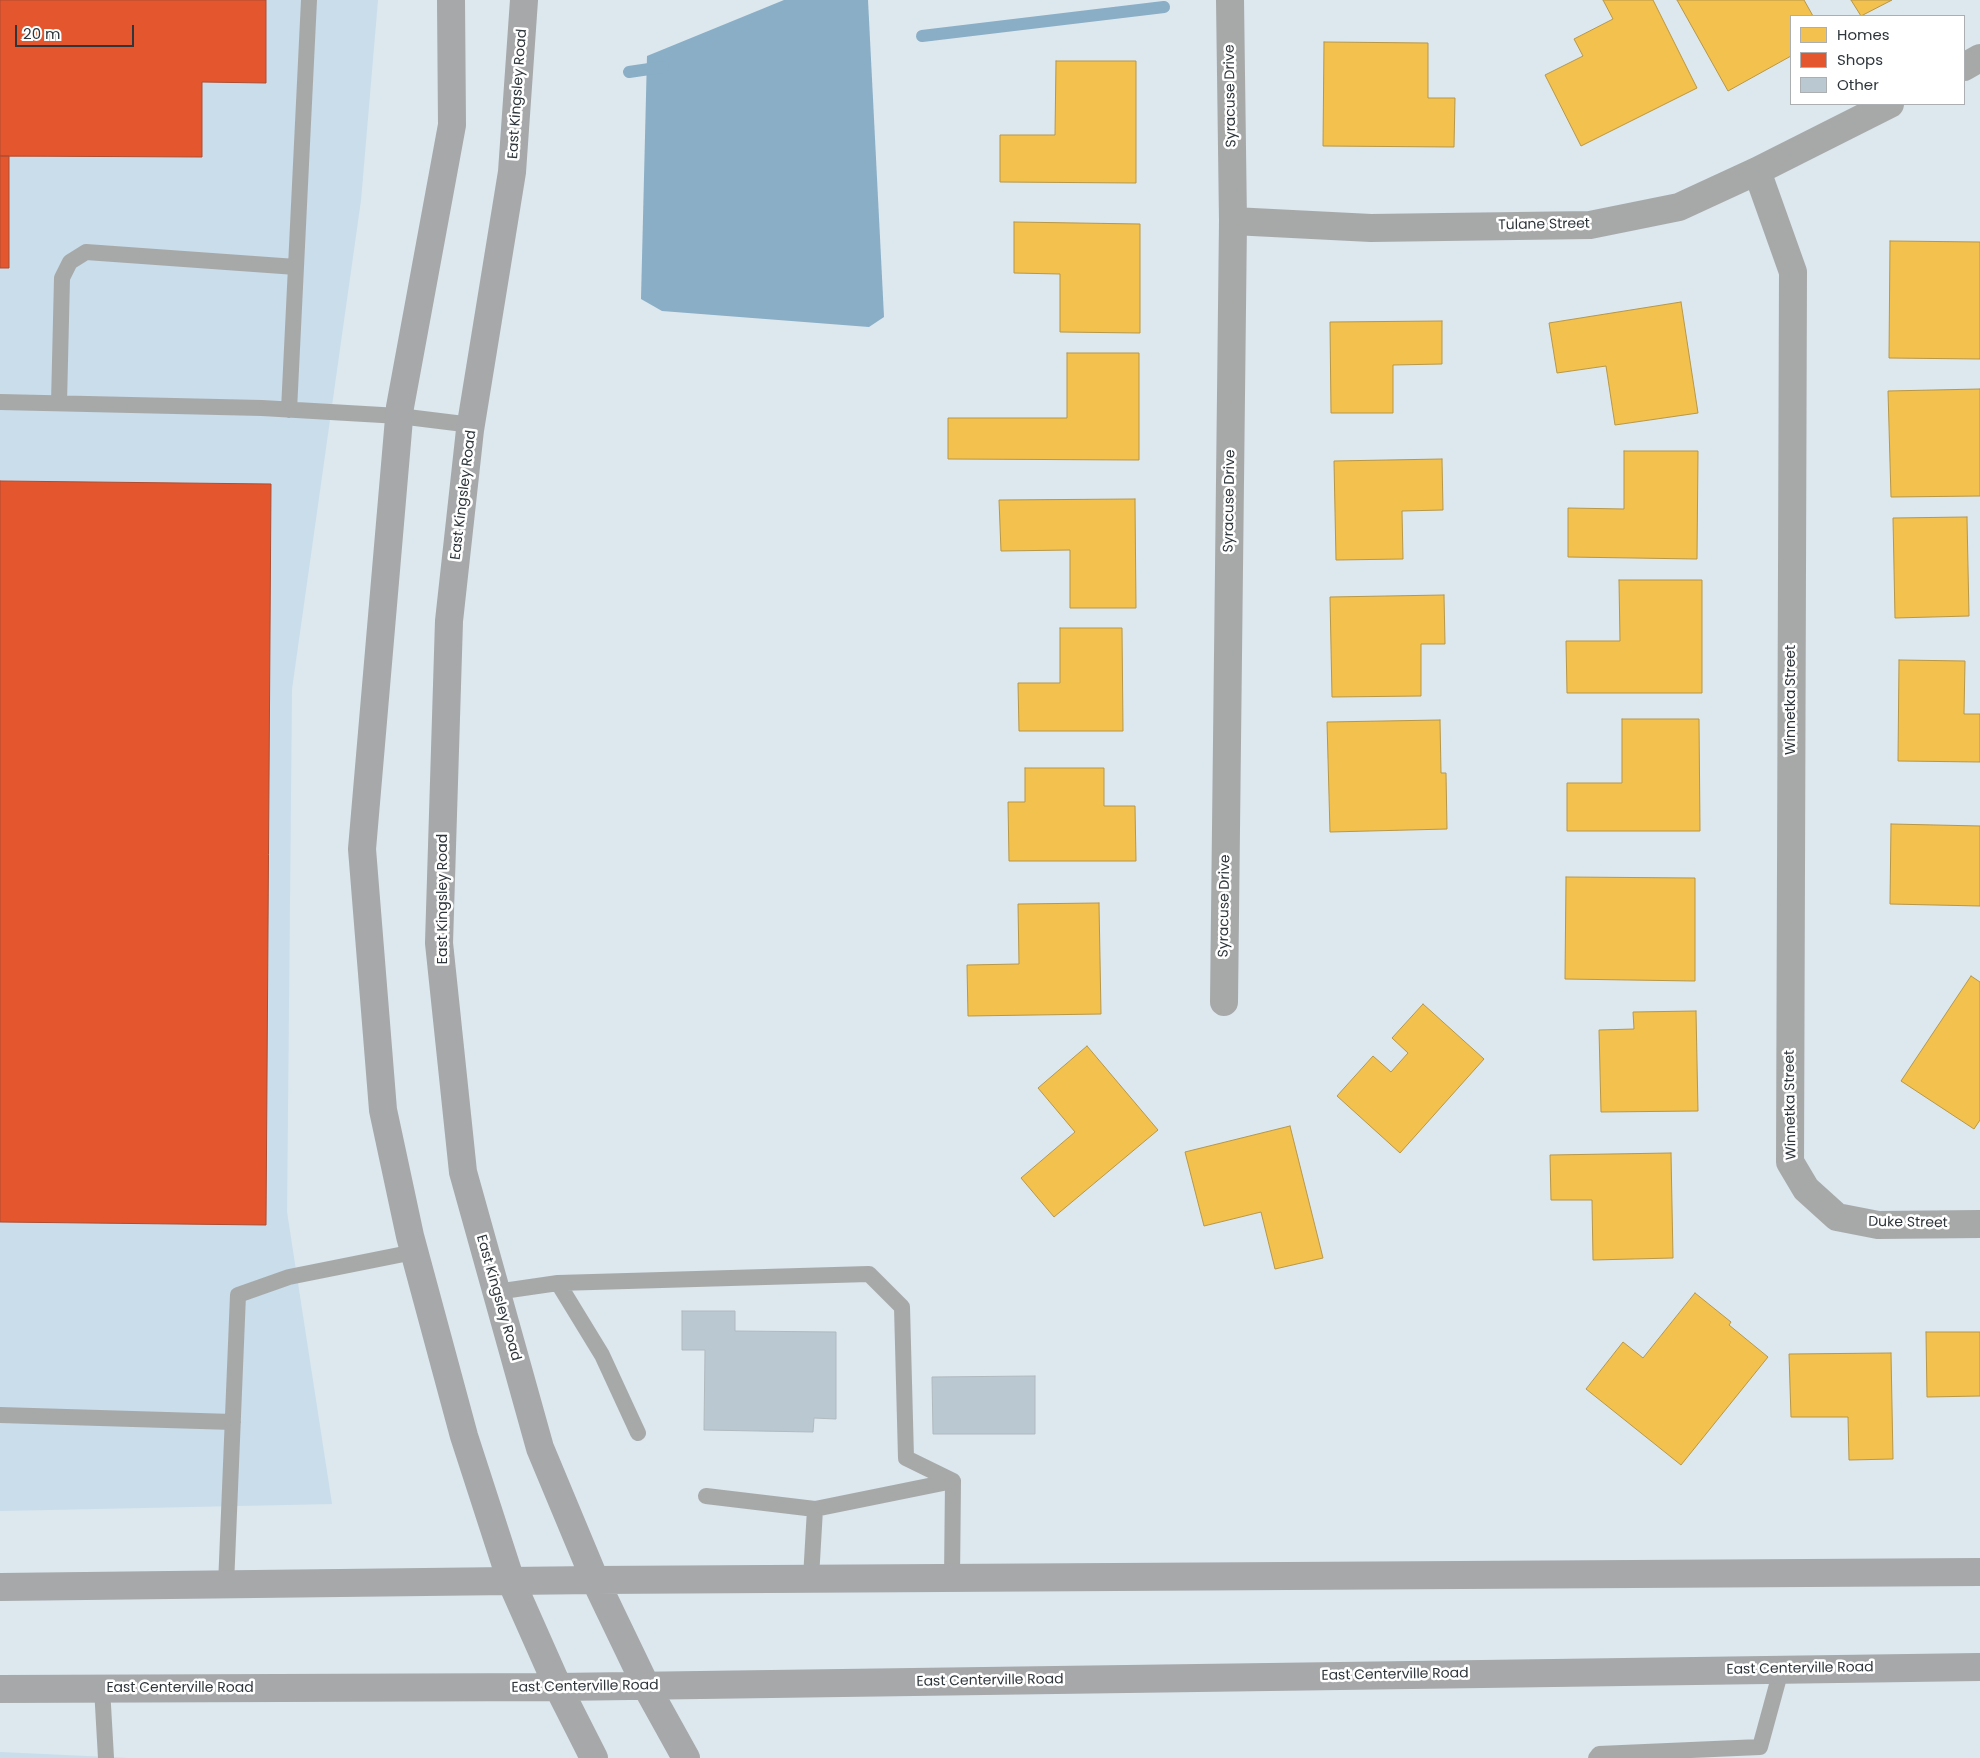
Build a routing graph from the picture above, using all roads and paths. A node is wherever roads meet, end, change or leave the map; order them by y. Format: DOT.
graph roads {
  1 [pos="309,0"];
  2 [pos="451,0"];
  3 [pos="524,0"];
  4 [pos="1230,0"];
  5 [pos="1980,58"];
  6 [pos="1965,66"];
  7 [pos="1888,105"];
  8 [pos="1757,171"];
  9 [pos="1233,221"];
  10 [pos="296,267"];
  11 [pos="0,402"];
  12 [pos="60,403"];
  13 [pos="289,410"];
  14 [pos="399,416"];
  15 [pos="472,425"];
  16 [pos="1224,1002"];
  17 [pos="1837,1217"];
  18 [pos="1980,1224"];
  19 [pos="414,1252"];
  20 [pos="558,1284"];
  21 [pos="496,1292"];
  22 [pos="0,1415"];
  23 [pos="233,1422"];
  24 [pos="638,1433"];
  25 [pos="953,1480"];
  26 [pos="706,1496"];
  27 [pos="815,1509"];
  28 [pos="1980,1572"];
  29 [pos="812,1578"];
  30 [pos="952,1578"];
  31 [pos="595,1580"];
  32 [pos="512,1581"];
  33 [pos="226,1585"];
  34 [pos="0,1587"];
  35 [pos="1980,1667"];
  36 [pos="1781,1670"];
  37 [pos="646,1686"];
  38 [pos="102,1688"];
  39 [pos="558,1688"];
  40 [pos="0,1689"];
  41 [pos="106,1758"];
  42 [pos="594,1758"];
  43 [pos="686,1758"];
  44 [pos="1596,1758"];
  1 -- 10 [label="lane"];
  2 -- 14 [label="main road"];
  3 -- 15 [label="main road, East Kingsley Road"];
  4 -- 9 [label="street, Syracuse Drive"];
  5 -- 6 [label="street"];
  7 -- 8 [label="street, Tulane Street"];
  8 -- 9 [label="street, Tulane Street"];
  8 -- 17 [label="street, Winnetka Street"];
  9 -- 16 [label="street, Syracuse Drive"];
  10 -- 12 [label="lane"];
  10 -- 13 [label="lane"];
  11 -- 12 [label="lane"];
  12 -- 13 [label="lane"];
  13 -- 14 [label="lane"];
  14 -- 15 [label="lane"];
  14 -- 19 [label="main road"];
  15 -- 21 [label="main road, East Kingsley Road"];
  17 -- 18 [label="street, Duke Street"];
  19 -- 23 [label="lane"];
  19 -- 32 [label="main road"];
  20 -- 21 [label="lane"];
  20 -- 24 [label="lane"];
  20 -- 25 [label="lane"];
  21 -- 31 [label="main road, East Kingsley Road"];
  22 -- 23 [label="lane"];
  23 -- 33 [label="lane"];
  25 -- 27 [label="lane"];
  25 -- 30 [label="lane"];
  26 -- 27 [label="lane"];
  27 -- 29 [label="lane"];
  28 -- 30 [label="main road"];
  29 -- 30 [label="main road"];
  29 -- 31 [label="main road"];
  31 -- 32 [label="main road"];
  31 -- 37 [label="main road, East Kingsley Road"];
  32 -- 33 [label="main road"];
  32 -- 39 [label="main road"];
  33 -- 34 [label="main road"];
  35 -- 36 [label="main road, East Centerville Road"];
  36 -- 37 [label="main road, East Centerville Road"];
  36 -- 44 [label="lane"];
  37 -- 39 [label="main road, East Centerville Road"];
  37 -- 43 [label="main road, East Kingsley Road"];
  38 -- 39 [label="main road, East Centerville Road"];
  38 -- 40 [label="main road, East Centerville Road"];
  38 -- 41 [label="lane"];
  39 -- 42 [label="main road"];
}
